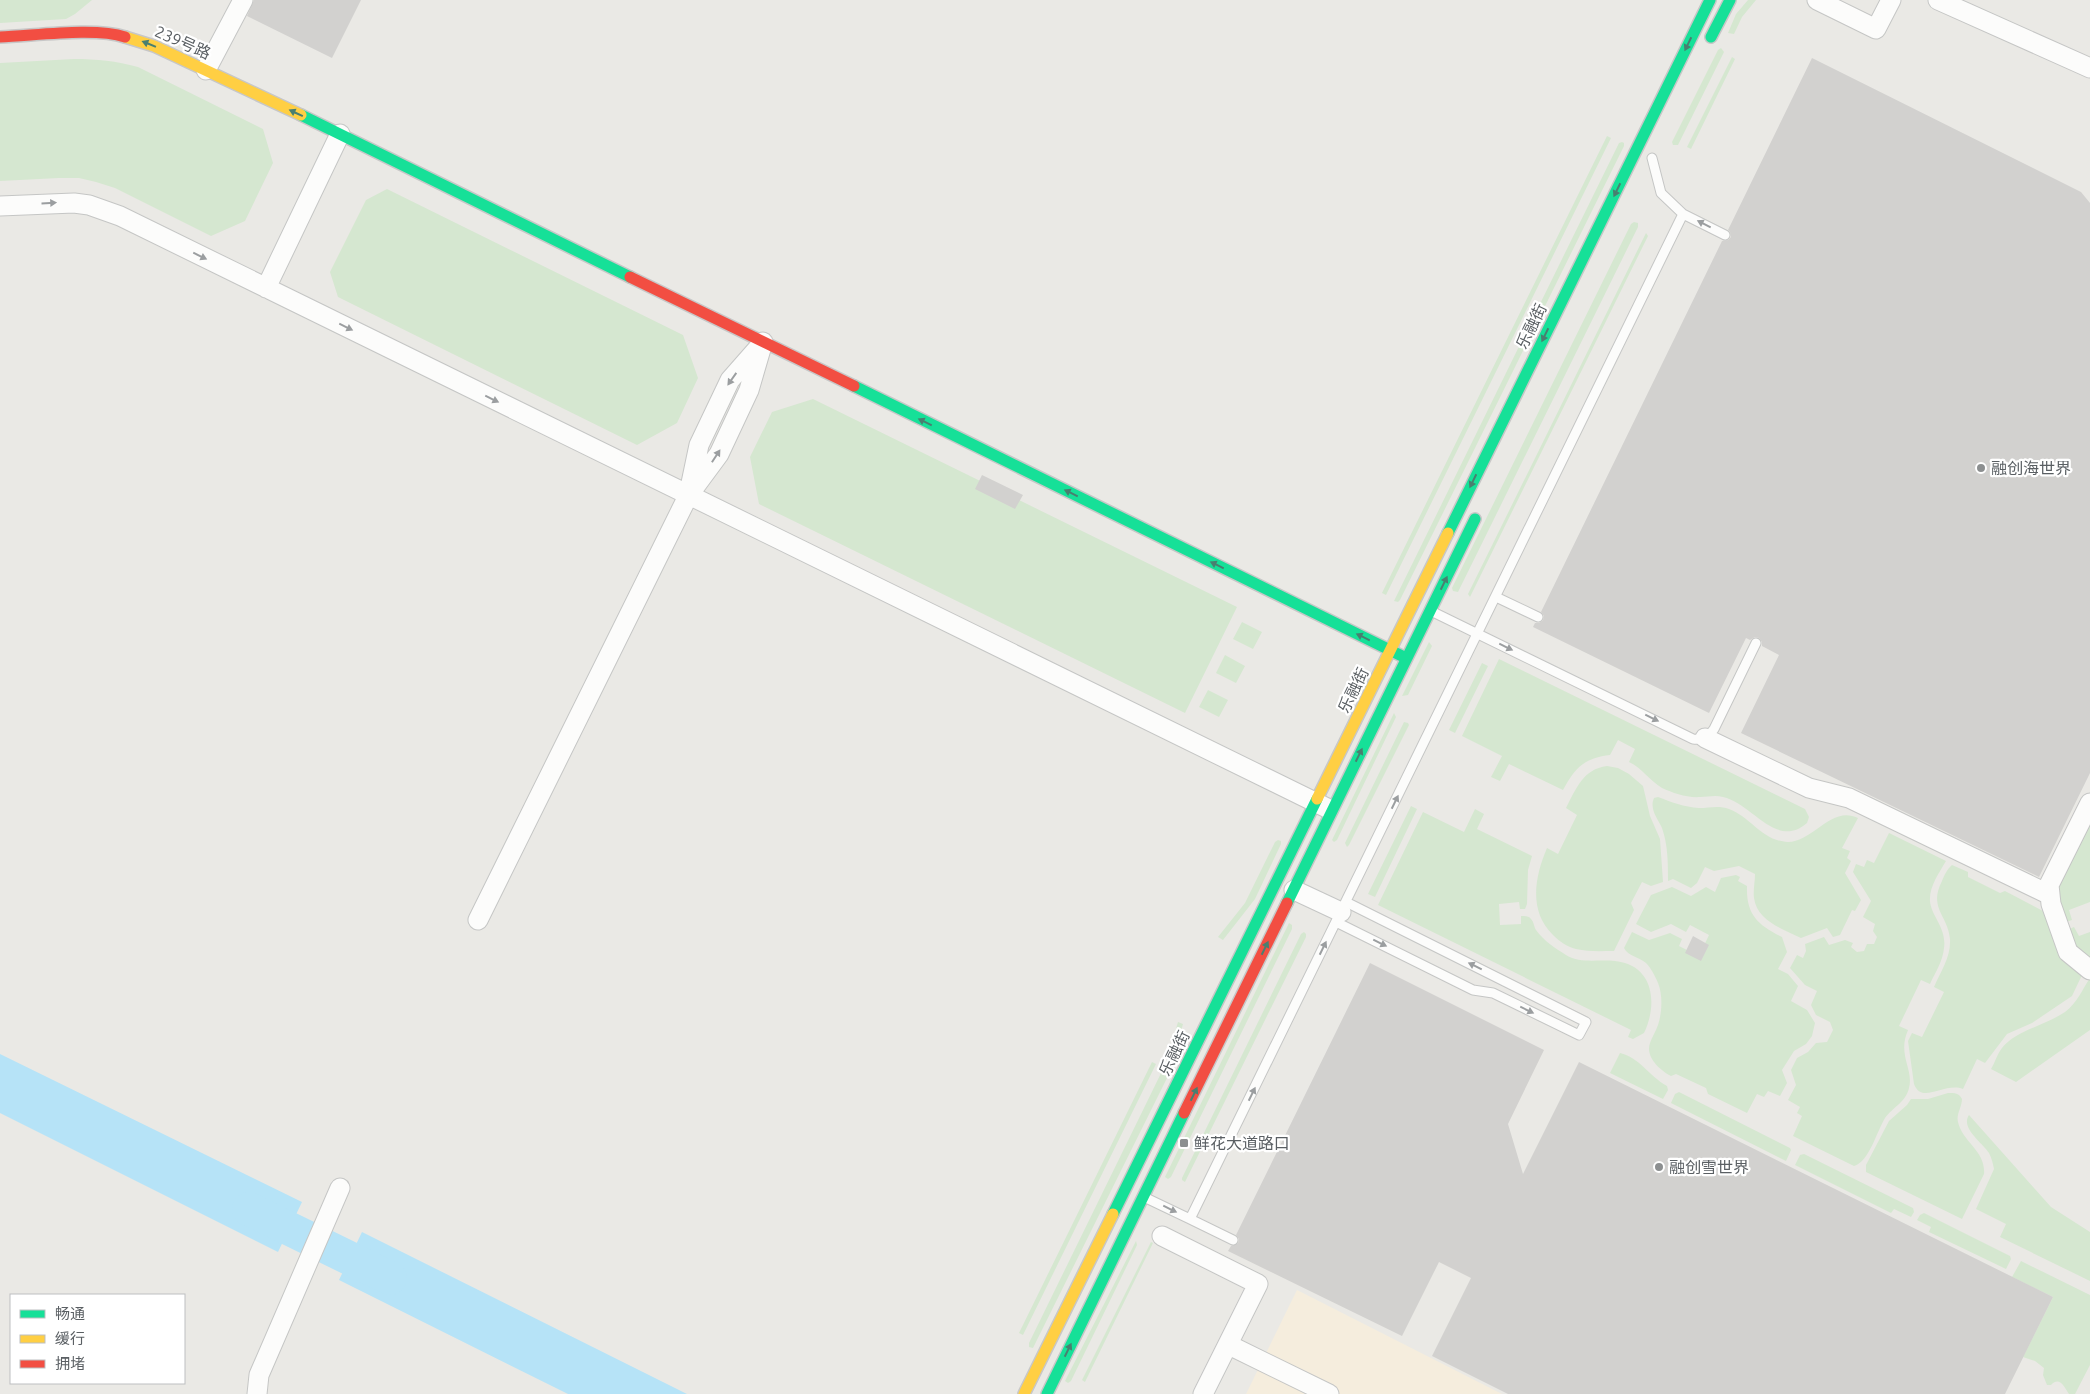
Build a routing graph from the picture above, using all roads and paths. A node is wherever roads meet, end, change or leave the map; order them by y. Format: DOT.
graph roads {
  1 [pos="243,0"];
  2 [pos="1710,0"];
  3 [pos="1730,0"];
  4 [pos="1817,0"];
  5 [pos="1891,0"];
  6 [pos="1938,0"];
  7 [pos="0,37"];
  8 [pos="1704,52"];
  9 [pos="2090,68"];
  10 [pos="206,70"];
  11 [pos="340,134"];
  12 [pos="1657,147"];
  13 [pos="1652,158"];
  14 [pos="1643,176"];
  15 [pos="0,206"];
  16 [pos="1684,214"];
  17 [pos="1725,235"];
  18 [pos="266,288"];
  19 [pos="763,342"];
  20 [pos="688,496"];
  21 [pos="1482,504"];
  22 [pos="1496,597"];
  23 [pos="1430,611"];
  24 [pos="1538,618"];
  25 [pos="1478,633"];
  26 [pos="1756,643"];
  27 [pos="1390,650"];
  28 [pos="1407,658"];
  29 [pos="1705,738"];
  30 [pos="1315,802"];
  31 [pos="2090,803"];
  32 [pos="1332,811"];
  33 [pos="1294,890"];
  34 [pos="2050,895"];
  35 [pos="1341,912"];
  36 [pos="478,920"];
  37 [pos="2090,970"];
  38 [pos="340,1188"];
  39 [pos="1126,1188"];
  40 [pos="1143,1196"];
  41 [pos="1190,1219"];
  42 [pos="1162,1236"];
  43 [pos="1233,1240"];
  44 [pos="1229,1345"];
  45 [pos="257,1394"];
  46 [pos="1024,1394"];
  47 [pos="1047,1394"];
  48 [pos="1204,1394"];
  49 [pos="1329,1394"];
  1 -- 10 [label="street"];
  2 -- 27 [label="street, 乐融街, one-way"];
  3 -- 8 [label="street"];
  4 -- 5 [label="street"];
  6 -- 9 [label="street"];
  10 -- 7 [label="street, 239号路, one-way"];
  11 -- 10 [label="street, 239号路, one-way"];
  11 -- 18 [label="street"];
  11 -- 19 [label="street, 239号路"];
  12 -- 13 [label="street"];
  13 -- 14 [label="street"];
  13 -- 16 [label="lane"];
  15 -- 18 [label="street, one-way"];
  17 -- 16 [label="lane, one-way"];
  16 -- 22 [label="lane"];
  18 -- 20 [label="street, one-way"];
  19 -- 20 [label="street"];
  27 -- 19 [label="street, 239号路, one-way"];
  20 -- 30 [label="street"];
  20 -- 36 [label="street"];
  23 -- 21 [label="street, one-way"];
  22 -- 24 [label="lane"];
  22 -- 25 [label="lane"];
  23 -- 25 [label="lane"];
  23 -- 28 [label="street"];
  25 -- 29 [label="lane, one-way"];
  35 -- 25 [label="lane, one-way"];
  26 -- 29 [label="lane"];
  27 -- 28 [label="street, 239号路"];
  27 -- 30 [label="street, 乐融街"];
  32 -- 28 [label="street, one-way"];
  29 -- 34 [label="street"];
  30 -- 32 [label="street"];
  30 -- 39 [label="street, 乐融街"];
  31 -- 34 [label="street"];
  32 -- 33 [label="street"];
  33 -- 35 [label="street"];
  40 -- 33 [label="street, one-way"];
  34 -- 37 [label="street"];
  35 -- 35 [label="lane, one-way"];
  41 -- 35 [label="lane, one-way"];
  38 -- 45 [label="street"];
  39 -- 40 [label="lane"];
  39 -- 46 [label="street, 乐融街"];
  40 -- 41 [label="lane, one-way"];
  47 -- 40 [label="street, one-way"];
  41 -- 43 [label="lane"];
  42 -- 44 [label="street"];
  44 -- 48 [label="street"];
  44 -- 49 [label="street"];
}
